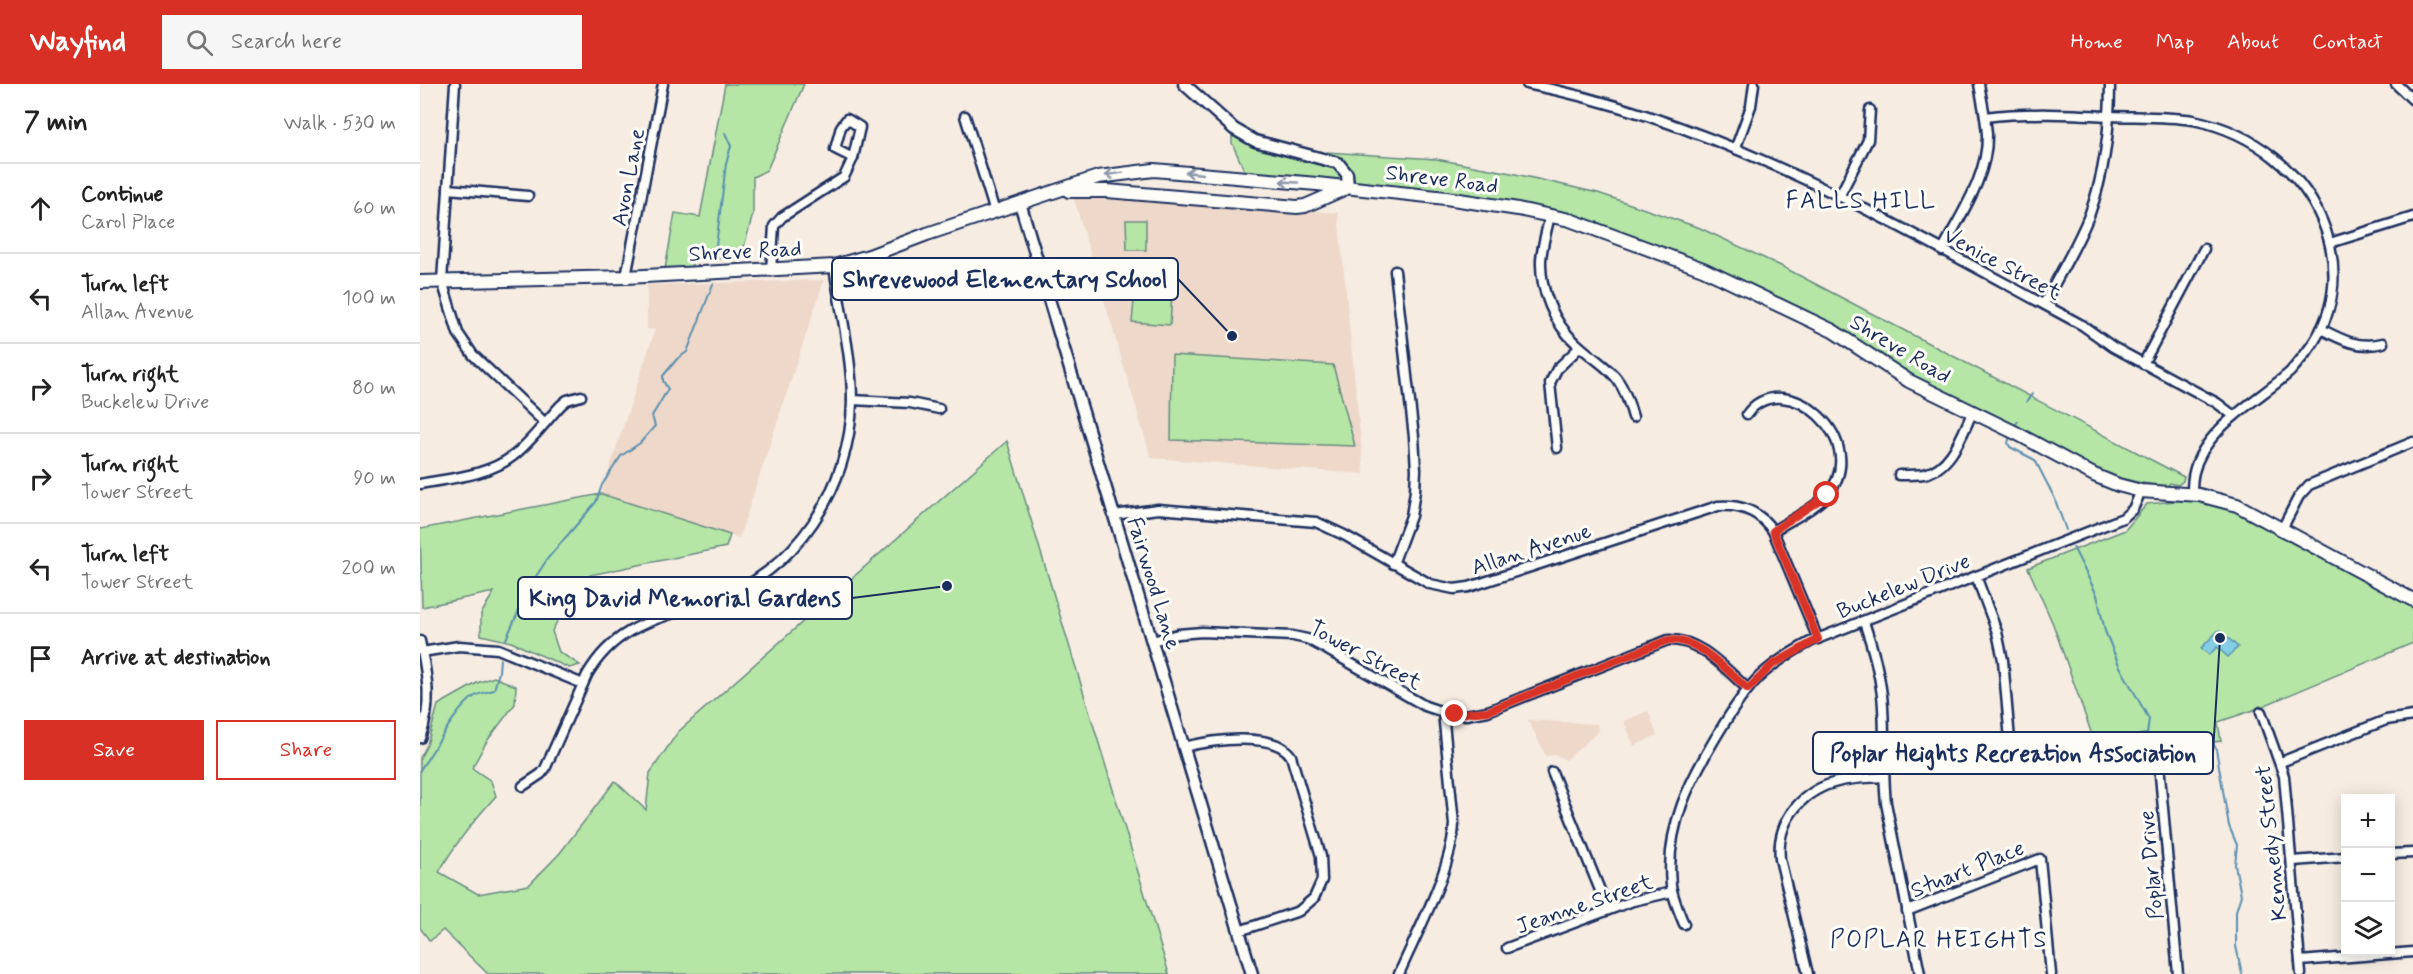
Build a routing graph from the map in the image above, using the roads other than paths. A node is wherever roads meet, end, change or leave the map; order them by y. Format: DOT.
graph roads {
  1 [pos="455,84"];
  2 [pos="663,84"];
  3 [pos="1184,84"];
  4 [pos="1527,84"];
  5 [pos="1754,84"];
  6 [pos="1979,84"];
  7 [pos="2110,84"];
  8 [pos="2396,84"];
  9 [pos="1542,85"];
  10 [pos="2413,100"];
  11 [pos="1870,110"];
  12 [pos="964,116"];
  13 [pos="2110,116"];
  14 [pos="1984,117"];
  15 [pos="1736,147"];
  16 [pos="854,158"];
  17 [pos="1317,184"];
  18 [pos="1348,188"];
  19 [pos="448,189"];
  20 [pos="1060,190"];
  21 [pos="528,196"];
  22 [pos="1839,197"];
  23 [pos="1316,201"];
  24 [pos="1020,203"];
  25 [pos="995,212"];
  26 [pos="1550,215"];
  27 [pos="2413,217"];
  28 [pos="2330,243"];
  29 [pos="2204,249"];
  30 [pos="1942,251"];
  31 [pos="834,266"];
  32 [pos="771,271"];
  33 [pos="1395,271"];
  34 [pos="626,277"];
  35 [pos="442,281"];
  36 [pos="420,282"];
  37 [pos="2043,304"];
  38 [pos="2321,329"];
  39 [pos="2383,343"];
  40 [pos="1580,347"];
  41 [pos="2143,364"];
  42 [pos="581,396"];
  43 [pos="852,400"];
  44 [pos="939,409"];
  45 [pos="1973,411"];
  46 [pos="1747,414"];
  47 [pos="2234,416"];
  48 [pos="1634,417"];
  49 [pos="544,422"];
  50 [pos="2413,442"];
  51 [pos="1557,448"];
  52 [pos="1899,476"];
  53 [pos="420,484"];
  54 [pos="2141,491"];
  55 [pos="2192,494"];
  56 [pos="1114,515"];
  57 [pos="2282,529"];
  58 [pos="1773,531"];
  59 [pos="1393,564"];
  60 [pos="1976,576"];
  61 [pos="2413,600"];
  62 [pos="1864,622"];
  63 [pos="1818,639"];
  64 [pos="420,640"];
  65 [pos="1152,641"];
  66 [pos="422,652"];
  67 [pos="583,684"];
  68 [pos="1748,689"];
  69 [pos="1443,712"];
  70 [pos="2261,712"];
  71 [pos="2413,716"];
  72 [pos="420,738"];
  73 [pos="1997,746"];
  74 [pos="1183,747"];
  75 [pos="2158,753"];
  76 [pos="2281,762"];
  77 [pos="1552,772"];
  78 [pos="1883,777"];
  79 [pos="523,786"];
  80 [pos="2413,853"];
  81 [pos="2395,854"];
  82 [pos="2341,857"];
  83 [pos="2293,861"];
  84 [pos="1672,892"];
  85 [pos="1608,910"];
  86 [pos="1907,911"];
  87 [pos="1684,924"];
  88 [pos="1239,931"];
  89 [pos="1507,948"];
  90 [pos="2413,952"];
  91 [pos="2300,961"];
  92 [pos="1252,974"];
  93 [pos="1399,974"];
  94 [pos="1808,974"];
  95 [pos="1920,974"];
  96 [pos="2051,974"];
  97 [pos="2178,974"];
  98 [pos="2301,974"];
  1 -- 19 [label="street"];
  2 -- 34 [label="street, Avon Lane"];
  3 -- 18 [label="street"];
  4 -- 9 [label="street, Venice Street"];
  5 -- 15 [label="street"];
  6 -- 14 [label="street"];
  7 -- 13 [label="street"];
  8 -- 10 [label="street"];
  9 -- 15 [label="street, Venice Street"];
  11 -- 22 [label="street"];
  12 -- 25 [label="street"];
  13 -- 14 [label="street"];
  13 -- 28 [label="street"];
  13 -- 37 [label="street"];
  14 -- 30 [label="street"];
  15 -- 22 [label="street, Venice Street"];
  16 -- 32 [label="street"];
  17 -- 18 [label="main road, Shreve Road"];
  17 -- 20 [label="main road, Shreve Road, one-way"];
  17 -- 23 [label="main road"];
  18 -- 23 [label="main road, Shreve Road"];
  18 -- 26 [label="main road, Shreve Road"];
  19 -- 21 [label="street"];
  19 -- 35 [label="street"];
  20 -- 23 [label="main road, Shreve Road"];
  20 -- 24 [label="main road, Shreve Road"];
  22 -- 30 [label="street, Venice Street"];
  24 -- 25 [label="main road, Shreve Road"];
  24 -- 56 [label="street, Fairwood Lane"];
  25 -- 31 [label="main road, Shreve Road"];
  26 -- 40 [label="street"];
  26 -- 45 [label="main road, Shreve Road"];
  27 -- 28 [label="street"];
  28 -- 38 [label="street"];
  29 -- 41 [label="street"];
  30 -- 37 [label="street, Venice Street"];
  31 -- 32 [label="main road, Shreve Road"];
  31 -- 43 [label="street"];
  32 -- 34 [label="main road, Shreve Road"];
  33 -- 59 [label="street"];
  34 -- 35 [label="main road, Shreve Road"];
  35 -- 36 [label="main road, Shreve Road"];
  35 -- 49 [label="street"];
  37 -- 41 [label="street, Venice Street"];
  38 -- 39 [label="street"];
  38 -- 47 [label="street"];
  40 -- 48 [label="street"];
  40 -- 51 [label="street"];
  41 -- 47 [label="street, Venice Street"];
  42 -- 49 [label="street"];
  43 -- 44 [label="street"];
  43 -- 67 [label="street"];
  45 -- 52 [label="street"];
  45 -- 54 [label="main road, Shreve Road"];
  46 -- 58 [label="street"];
  47 -- 55 [label="street"];
  49 -- 53 [label="street"];
  50 -- 57 [label="street"];
  54 -- 55 [label="main road, Shreve Road"];
  54 -- 60 [label="street, Buckelew Drive"];
  55 -- 57 [label="main road, Shreve Road"];
  56 -- 59 [label="street, Allan Avenue"];
  56 -- 65 [label="street, Fairwood Lane"];
  57 -- 61 [label="main road, Shreve Road"];
  58 -- 59 [label="street, Allan Avenue"];
  58 -- 63 [label="street, Allan Avenue"];
  60 -- 62 [label="street, Buckelew Drive"];
  60 -- 73 [label="street"];
  62 -- 63 [label="street, Buckelew Drive"];
  62 -- 78 [label="street"];
  63 -- 68 [label="street, Buckelew Drive"];
  64 -- 66 [label="street"];
  65 -- 69 [label="street, Tower Street"];
  65 -- 74 [label="street, Fairwood Lane"];
  66 -- 67 [label="street"];
  66 -- 72 [label="street"];
  67 -- 79 [label="street"];
  68 -- 69 [label="street, Tower Street"];
  68 -- 84 [label="street, Buckelew Drive"];
  69 -- 93 [label="street"];
  70 -- 76 [label="street, Kennedy Street"];
  71 -- 76 [label="street"];
  74 -- 88 [label="street, Fairwood Lane"];
  74 -- 88 [label="street"];
  75 -- 97 [label="street, Poplar Drive"];
  76 -- 83 [label="street, Kennedy Street"];
  77 -- 85 [label="street"];
  78 -- 86 [label="street"];
  78 -- 94 [label="street"];
  80 -- 81 [label="street"];
  82 -- 83 [label="street"];
  83 -- 91 [label="street, Kennedy Street"];
  84 -- 85 [label="street, Jeanne Street"];
  84 -- 87 [label="street, Buckelew Drive"];
  85 -- 89 [label="street, Jeanne Street"];
  86 -- 95 [label="street"];
  86 -- 96 [label="street, Stuart Place"];
  88 -- 92 [label="street, Fairwood Lane"];
  90 -- 91 [label="street"];
  91 -- 98 [label="street, Kennedy Street"];
}
